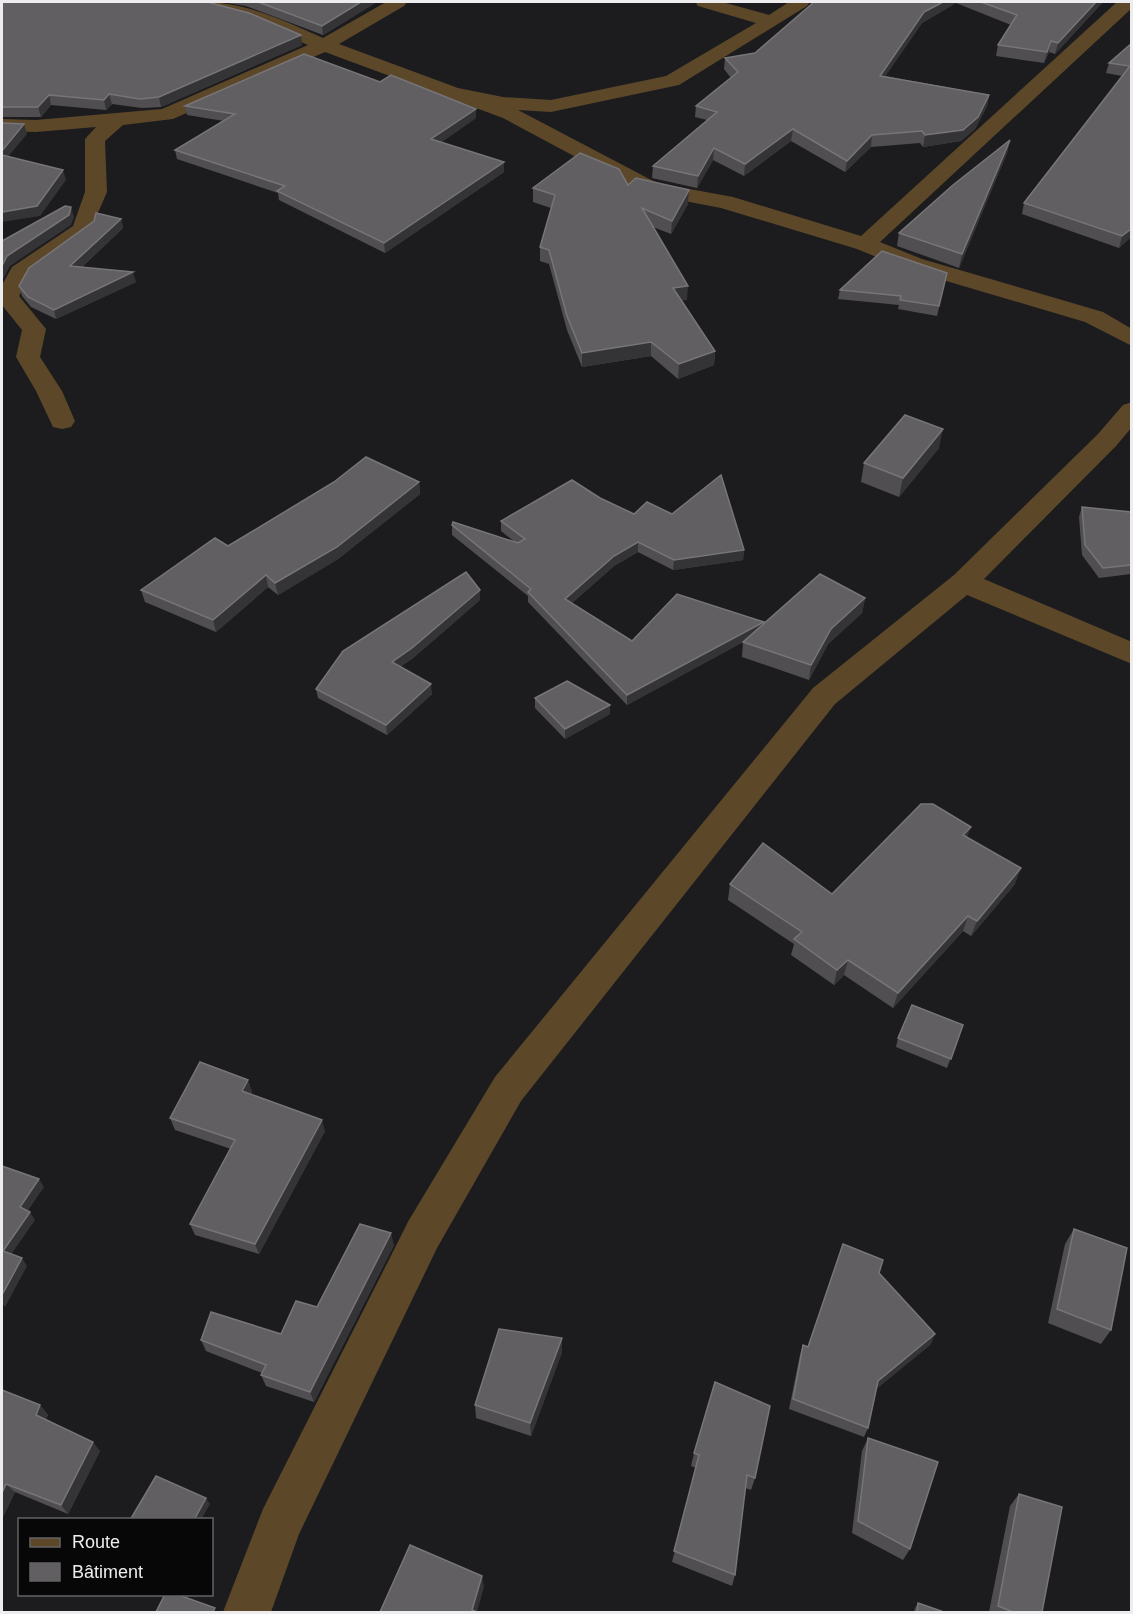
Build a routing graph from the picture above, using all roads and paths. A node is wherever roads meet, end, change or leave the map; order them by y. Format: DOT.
graph roads {
  1 [pos="205,2"];
  2 [pos="398,2"];
  3 [pos="704,2"];
  4 [pos="801,2"];
  5 [pos="1124,3"];
  6 [pos="769,21"];
  7 [pos="324,45"];
  8 [pos="453,93"];
  9 [pos="536,105"];
  10 [pos="520,119"];
  11 [pos="116,120"];
  12 [pos="2,125"];
  13 [pos="865,244"];
  14 [pos="1131,339"];
  15 [pos="1131,410"];
  16 [pos="62,422"];
  17 [pos="964,582"];
  18 [pos="1131,654"];
  19 [pos="247,1612"];
  1 -- 7 [label="street"];
  2 -- 7 [label="street"];
  3 -- 6 [label="street"];
  4 -- 6 [label="street"];
  5 -- 13 [label="street"];
  6 -- 9 [label="street"];
  7 -- 8 [label="street"];
  7 -- 11 [label="street"];
  8 -- 9 [label="street"];
  8 -- 10 [label="street"];
  9 -- 10 [label="street"];
  10 -- 13 [label="street"];
  11 -- 12 [label="street"];
  11 -- 16 [label="street"];
  13 -- 14 [label="street"];
  15 -- 17 [label="street"];
  17 -- 18 [label="street"];
  17 -- 19 [label="street"];
}
